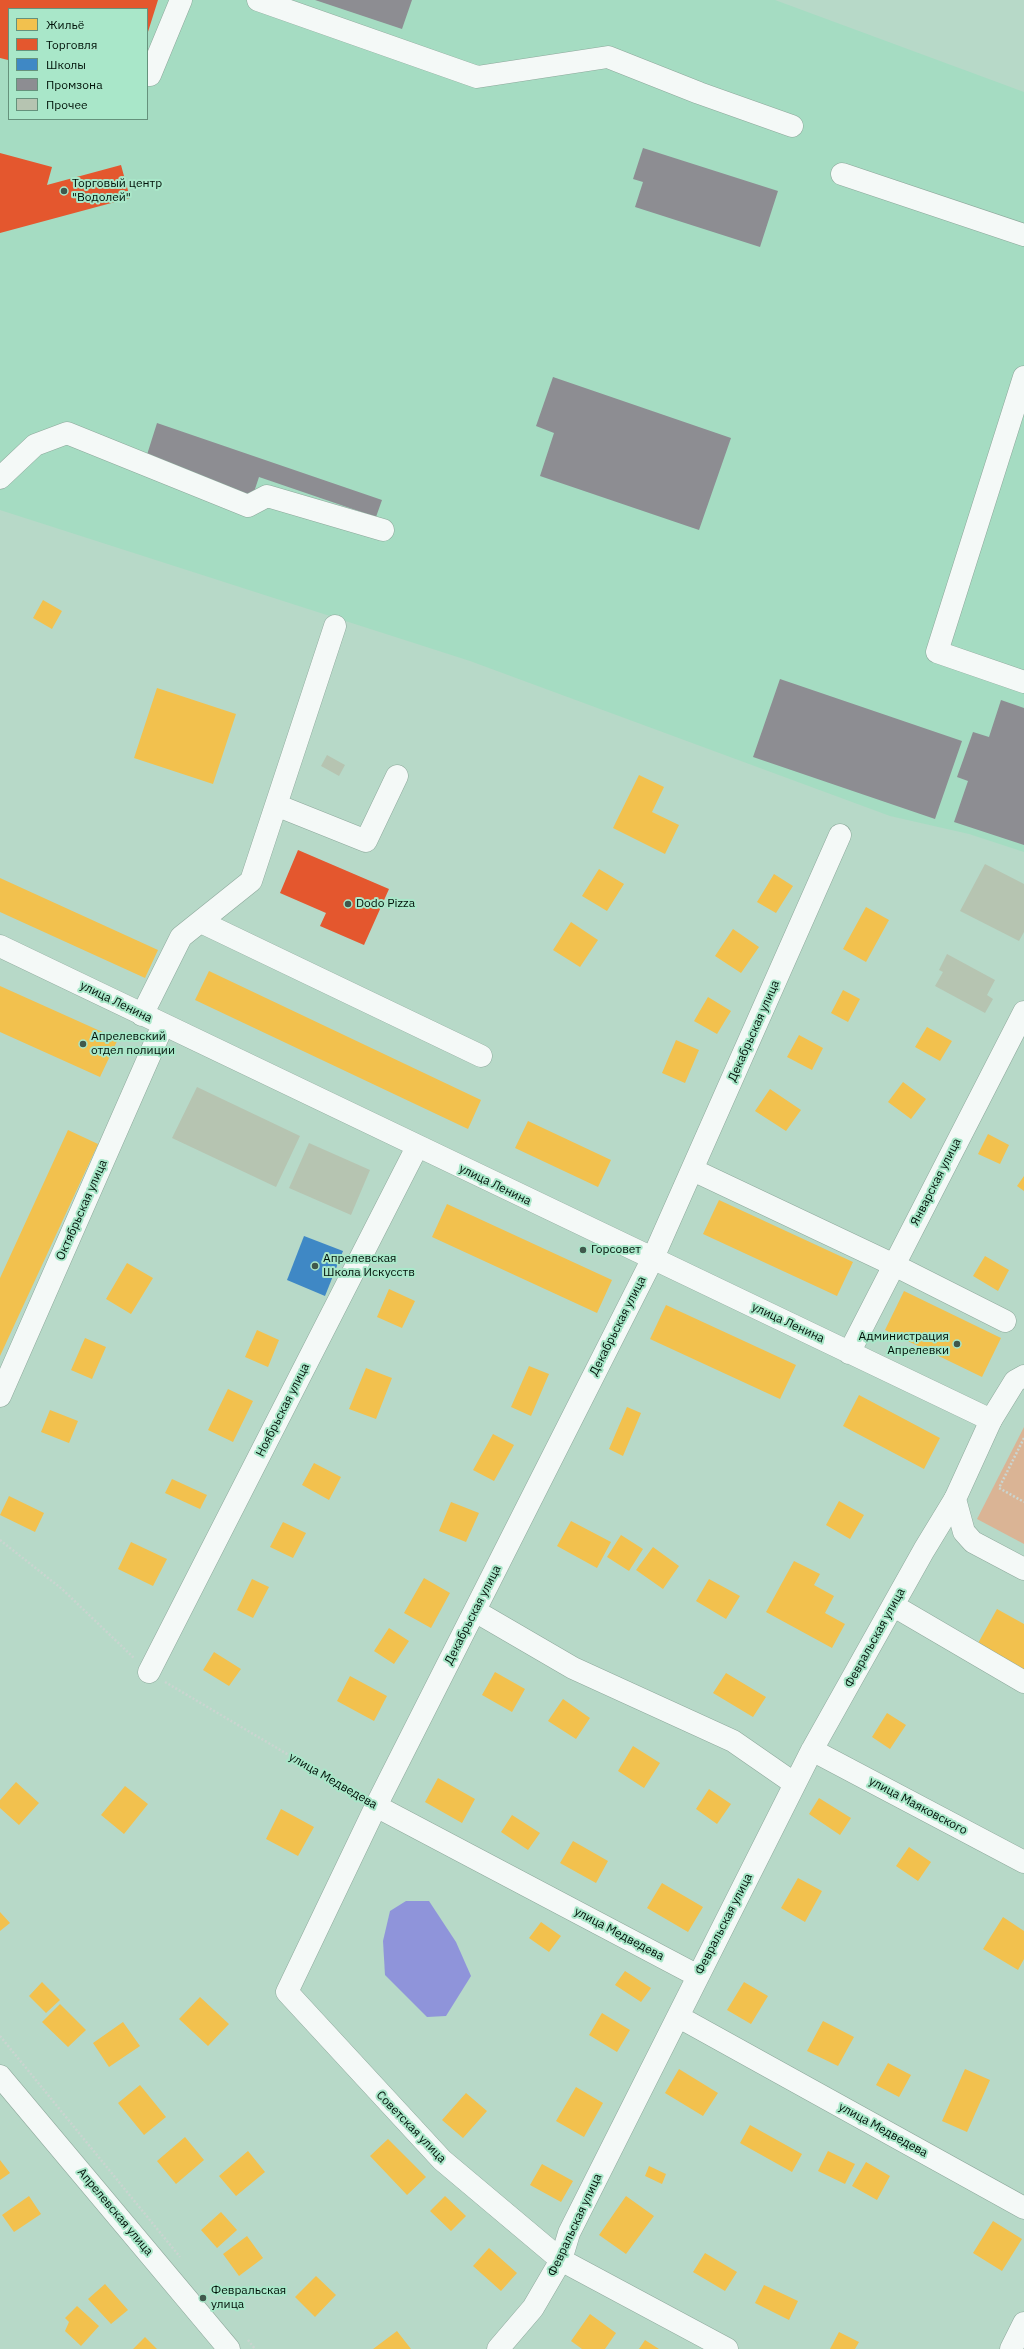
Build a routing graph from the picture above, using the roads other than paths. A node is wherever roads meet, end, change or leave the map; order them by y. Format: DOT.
graph roads {
  1 [pos="181,0"];
  2 [pos="258,0"];
  3 [pos="148,74"];
  4 [pos="792,126"];
  5 [pos="842,174"];
  6 [pos="1024,235"];
  7 [pos="1024,377"];
  8 [pos="0,478"];
  9 [pos="383,530"];
  10 [pos="335,626"];
  11 [pos="1024,682"];
  12 [pos="397,776"];
  13 [pos="276,805"];
  14 [pos="840,835"];
  15 [pos="201,922"];
  16 [pos="0,946"];
  17 [pos="1024,1012"];
  18 [pos="142,1015"];
  19 [pos="163,1025"];
  20 [pos="481,1056"];
  21 [pos="417,1148"];
  22 [pos="693,1170"];
  23 [pos="652,1260"];
  24 [pos="894,1265"];
  25 [pos="1005,1321"];
  26 [pos="849,1353"];
  27 [pos="1024,1376"];
  28 [pos="0,1396"];
  29 [pos="991,1420"];
  30 [pos="955,1499"];
  31 [pos="1024,1569"];
  32 [pos="894,1606"];
  33 [pos="474,1611"];
  34 [pos="149,1672"];
  35 [pos="1024,1682"];
  36 [pos="812,1750"];
  37 [pos="795,1784"];
  38 [pos="376,1806"];
  39 [pos="1024,1862"];
  40 [pos="698,1976"];
  41 [pos="680,2017"];
  42 [pos="0,2076"];
  43 [pos="1024,2208"];
  44 [pos="561,2260"];
  45 [pos="1024,2324"];
  46 [pos="237,2343"];
  47 [pos="498,2349"];
  48 [pos="728,2349"];
  49 [pos="1011,2349"];
  1 -- 3 [label="street"];
  2 -- 4 [label="street"];
  5 -- 6 [label="street"];
  7 -- 11 [label="street"];
  8 -- 9 [label="street"];
  10 -- 13 [label="street"];
  12 -- 13 [label="street"];
  13 -- 15 [label="street"];
  14 -- 22 [label="street, Декабрьская улица"];
  15 -- 18 [label="street"];
  15 -- 20 [label="street"];
  16 -- 18 [label="street, улица Ленина"];
  17 -- 24 [label="street, Январская улица"];
  18 -- 19 [label="street, улица Ленина"];
  19 -- 21 [label="street, улица Ленина"];
  19 -- 28 [label="street, Октябрьская улица"];
  21 -- 23 [label="street, улица Ленина"];
  21 -- 34 [label="street, Ноябрьская улица"];
  22 -- 23 [label="street, Декабрьская улица"];
  22 -- 24 [label="street"];
  23 -- 26 [label="street, улица Ленина"];
  23 -- 33 [label="street, Декабрьская улица"];
  24 -- 25 [label="street"];
  24 -- 26 [label="street, Январская улица"];
  26 -- 29 [label="street, улица Ленина"];
  27 -- 29 [label="street, Февральская улица"];
  29 -- 30 [label="street, Февральская улица"];
  30 -- 31 [label="street"];
  30 -- 32 [label="street, Февральская улица"];
  32 -- 35 [label="street"];
  32 -- 36 [label="street, Февральская улица"];
  33 -- 37 [label="street"];
  33 -- 38 [label="street, Декабрьская улица"];
  36 -- 37 [label="street, Февральская улица"];
  36 -- 39 [label="street, улица Маяковского"];
  37 -- 40 [label="street, Февральская улица"];
  38 -- 40 [label="street, улица Медведева"];
  38 -- 44 [label="street, Советская улица"];
  40 -- 41 [label="street, Февральская улица"];
  41 -- 43 [label="street, улица Медведева"];
  41 -- 44 [label="street, Февральская улица"];
  42 -- 46 [label="street, Апрелевская улица"];
  44 -- 47 [label="street, Февральская улица"];
  44 -- 48 [label="street, Советская улица"];
  45 -- 49 [label="street"];
}
